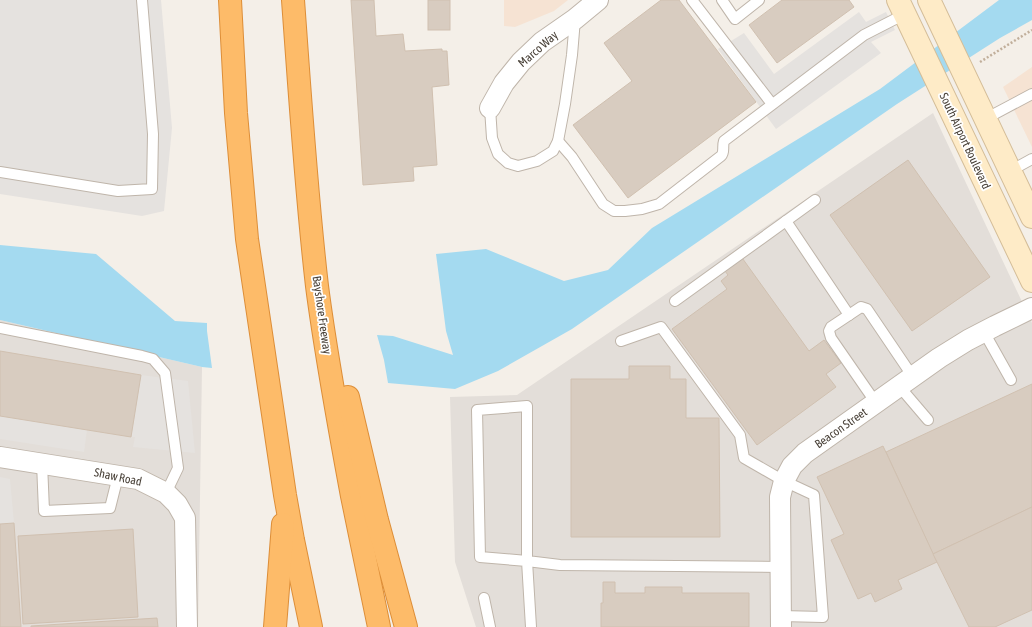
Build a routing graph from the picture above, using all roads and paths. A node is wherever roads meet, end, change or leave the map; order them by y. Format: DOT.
graph roads {
  1 [pos="142,0"];
  2 [pos="230,0"];
  3 [pos="293,0"];
  4 [pos="598,0"];
  5 [pos="692,0"];
  6 [pos="722,0"];
  7 [pos="758,0"];
  8 [pos="929,0"];
  9 [pos="902,7"];
  10 [pos="575,19"];
  11 [pos="1032,30"];
  12 [pos="968,65"];
  13 [pos="1032,94"];
  14 [pos="772,104"];
  15 [pos="490,108"];
  16 [pos="301,114"];
  17 [pos="985,120"];
  18 [pos="558,141"];
  19 [pos="1032,159"];
  20 [pos="1010,171"];
  21 [pos="0,172"];
  22 [pos="815,200"];
  23 [pos="1032,216"];
  24 [pos="786,221"];
  25 [pos="1032,281"];
  26 [pos="675,301"];
  27 [pos="1032,308"];
  28 [pos="850,315"];
  29 [pos="0,328"];
  30 [pos="984,332"];
  31 [pos="621,341"];
  32 [pos="1011,380"];
  33 [pos="906,381"];
  34 [pos="876,403"];
  35 [pos="928,420"];
  36 [pos="0,457"];
  37 [pos="42,464"];
  38 [pos="118,476"];
  39 [pos="784,481"];
  40 [pos="166,493"];
  41 [pos="285,495"];
  42 [pos="527,561"];
  43 [pos="781,567"];
  44 [pos="484,598"];
  45 [pos="781,622"];
  46 [pos="187,627"];
  47 [pos="275,627"];
  48 [pos="312,627"];
  49 [pos="379,627"];
  50 [pos="406,627"];
  51 [pos="490,627"];
  52 [pos="531,627"];
  1 -- 21 [label="lane"];
  2 -- 41 [label="highway"];
  3 -- 16 [label="highway, Bayshore Freeway"];
  4 -- 10 [label="street, Marco Way"];
  5 -- 14 [label="lane"];
  6 -- 7 [label="lane"];
  8 -- 12 [label="street"];
  9 -- 14 [label="lane"];
  9 -- 25 [label="street, South Airport Boulevard"];
  10 -- 15 [label="street, Marco Way"];
  10 -- 18 [label="lane"];
  11 -- 12 [label="path"];
  12 -- 17 [label="street"];
  13 -- 17 [label="lane"];
  14 -- 18 [label="lane"];
  15 -- 18 [label="lane"];
  16 -- 49 [label="highway, Bayshore Freeway"];
  16 -- 50 [label="highway"];
  17 -- 20 [label="street"];
  19 -- 20 [label="lane"];
  20 -- 23 [label="street"];
  22 -- 24 [label="lane"];
  24 -- 26 [label="lane"];
  24 -- 28 [label="lane"];
  27 -- 30 [label="street, Beacon Street"];
  28 -- 33 [label="lane"];
  28 -- 34 [label="lane"];
  29 -- 40 [label="lane"];
  30 -- 32 [label="lane"];
  30 -- 33 [label="street, Beacon Street"];
  31 -- 39 [label="lane"];
  33 -- 34 [label="street, Beacon Street"];
  33 -- 35 [label="lane"];
  34 -- 39 [label="street, Beacon Street"];
  36 -- 37 [label="street, Shaw Road"];
  37 -- 38 [label="street, Shaw Road"];
  37 -- 38 [label="lane"];
  38 -- 40 [label="street, Shaw Road"];
  39 -- 43 [label="street, Beacon Street"];
  39 -- 45 [label="lane"];
  40 -- 46 [label="street, Shaw Road"];
  41 -- 47 [label="highway"];
  41 -- 48 [label="highway"];
  42 -- 42 [label="lane"];
  42 -- 43 [label="lane"];
  42 -- 52 [label="lane"];
  43 -- 45 [label="street, Beacon Street"];
  44 -- 51 [label="lane"];
}
